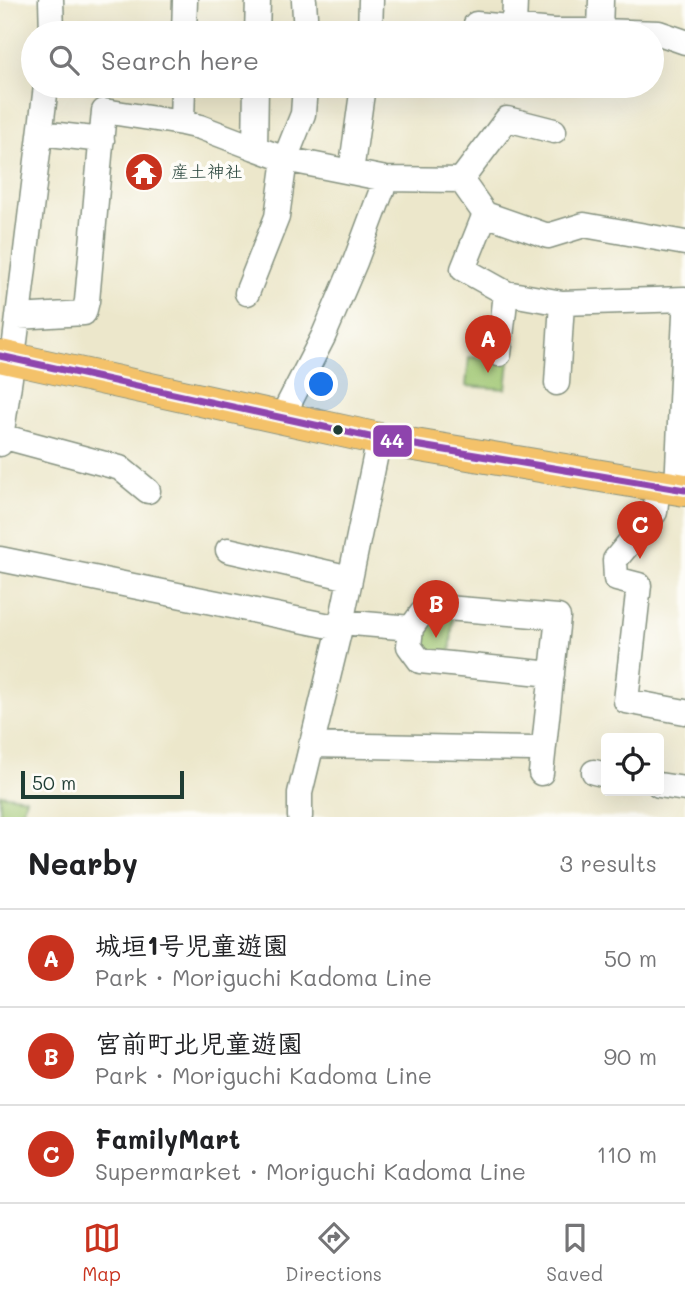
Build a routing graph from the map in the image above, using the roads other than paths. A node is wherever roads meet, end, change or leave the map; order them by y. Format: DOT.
graph roads {
  1 [pos="51,0"];
  2 [pos="185,0"];
  3 [pos="258,0"];
  4 [pos="304,0"];
  5 [pos="371,0"];
  6 [pos="515,0"];
  7 [pos="601,0"];
  8 [pos="52,21"];
  9 [pos="184,21"];
  10 [pos="257,21"];
  11 [pos="305,21"];
  12 [pos="370,21"];
  13 [pos="514,21"];
  14 [pos="600,21"];
  15 [pos="664,35"];
  16 [pos="685,42"];
  17 [pos="45,98"];
  18 [pos="183,98"];
  19 [pos="256,98"];
  20 [pos="304,98"];
  21 [pos="361,98"];
  22 [pos="182,123"];
  23 [pos="554,131"];
  24 [pos="41,133"];
  25 [pos="102,140"];
  26 [pos="255,148"];
  27 [pos="285,159"];
  28 [pos="351,172"];
  29 [pos="386,179"];
  30 [pos="461,180"];
  31 [pos="485,214"];
  32 [pos="685,243"];
  33 [pos="247,293"];
  34 [pos="506,293"];
  35 [pos="685,299"];
  36 [pos="562,303"];
  37 [pos="685,315"];
  38 [pos="18,317"];
  39 [pos="499,354"];
  40 [pos="6,357"];
  41 [pos="557,383"];
  42 [pos="282,417"];
  43 [pos="379,439"];
  44 [pos="1,440"];
  45 [pos="674,488"];
  46 [pos="148,491"];
  47 [pos="228,550"];
  48 [pos="0,559"];
  49 [pos="350,578"];
  50 [pos="341,625"];
  51 [pos="411,628"];
  52 [pos="552,674"];
  53 [pos="685,712"];
  54 [pos="312,745"];
  55 [pos="533,749"];
  56 [pos="541,773"];
  57 [pos="664,786"];
  58 [pos="685,789"];
  59 [pos="300,817"];
  1 -- 8 [label="street"];
  2 -- 9 [label="street"];
  3 -- 10 [label="street"];
  4 -- 11 [label="street"];
  5 -- 12 [label="street"];
  6 -- 13 [label="street"];
  7 -- 14 [label="street"];
  15 -- 16 [label="street"];
  17 -- 24 [label="street"];
  18 -- 22 [label="street"];
  19 -- 26 [label="street"];
  20 -- 27 [label="street"];
  21 -- 28 [label="street"];
  22 -- 25 [label="street"];
  22 -- 26 [label="street"];
  23 -- 30 [label="street"];
  24 -- 25 [label="street"];
  24 -- 38 [label="street"];
  25 -- 38 [label="street"];
  26 -- 27 [label="street"];
  27 -- 28 [label="street"];
  27 -- 33 [label="street"];
  28 -- 29 [label="street"];
  29 -- 30 [label="street"];
  29 -- 42 [label="street"];
  30 -- 31 [label="street"];
  31 -- 32 [label="street"];
  31 -- 34 [label="street"];
  34 -- 36 [label="street"];
  34 -- 39 [label="street"];
  35 -- 36 [label="street"];
  36 -- 41 [label="street"];
  37 -- 45 [label="street"];
  38 -- 40 [label="street"];
  40 -- 42 [label="main road"];
  40 -- 44 [label="street"];
  42 -- 43 [label="main road"];
  43 -- 45 [label="main road"];
  43 -- 49 [label="street"];
  44 -- 46 [label="street"];
  45 -- 53 [label="street"];
  47 -- 49 [label="street"];
  48 -- 50 [label="street"];
  49 -- 50 [label="street"];
  50 -- 51 [label="street"];
  50 -- 54 [label="street"];
  51 -- 52 [label="street"];
  51 -- 52 [label="street"];
  52 -- 56 [label="street"];
  54 -- 55 [label="street"];
  54 -- 59 [label="street"];
  57 -- 58 [label="street"];
}
